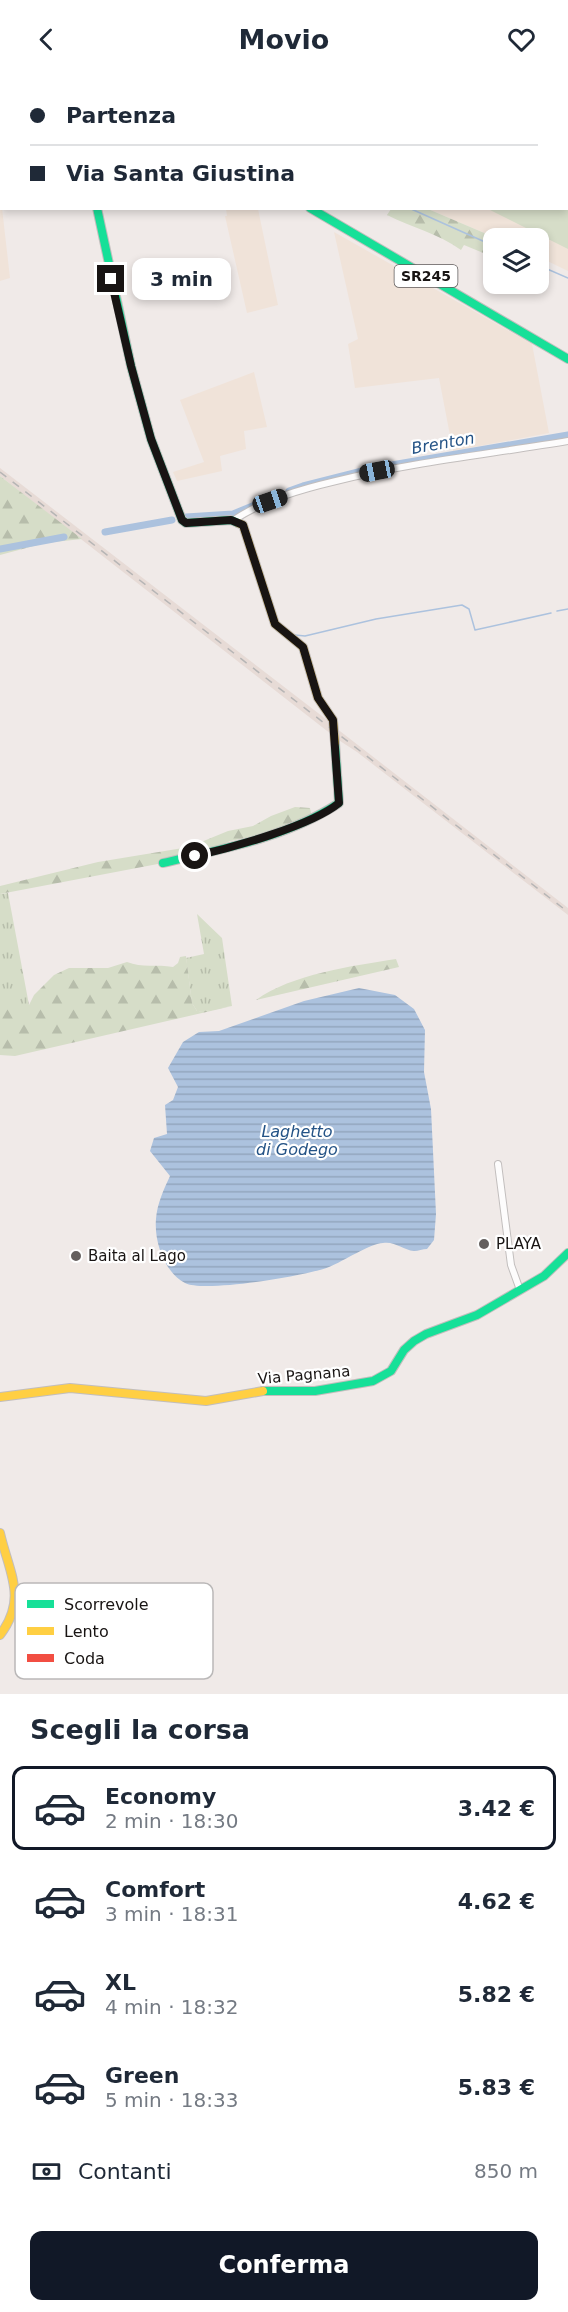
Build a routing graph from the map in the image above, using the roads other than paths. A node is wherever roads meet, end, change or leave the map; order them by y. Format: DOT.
graph roads {
  1 [pos="97,210"];
  2 [pos="313,210"];
  3 [pos="568,359"];
  4 [pos="568,441"];
  5 [pos="239,518"];
  6 [pos="164,863"];
  7 [pos="498,1164"];
  8 [pos="568,1253"];
  9 [pos="520,1290"];
  10 [pos="0,1397"];
  11 [pos="0,1533"];
  12 [pos="15,1596"];
  13 [pos="15,1604"];
  14 [pos="0,1635"];
  1 -- 5 [label="street"];
  2 -- 3 [label="street, SR245 / SR245"];
  4 -- 5 [label="street"];
  5 -- 6 [label="street"];
  7 -- 9 [label="street"];
  8 -- 9 [label="street, Via Pagnana"];
  9 -- 10 [label="street, Via Pagnana"];
  11 -- 12 [label="street"];
  13 -- 14 [label="street"];
}
